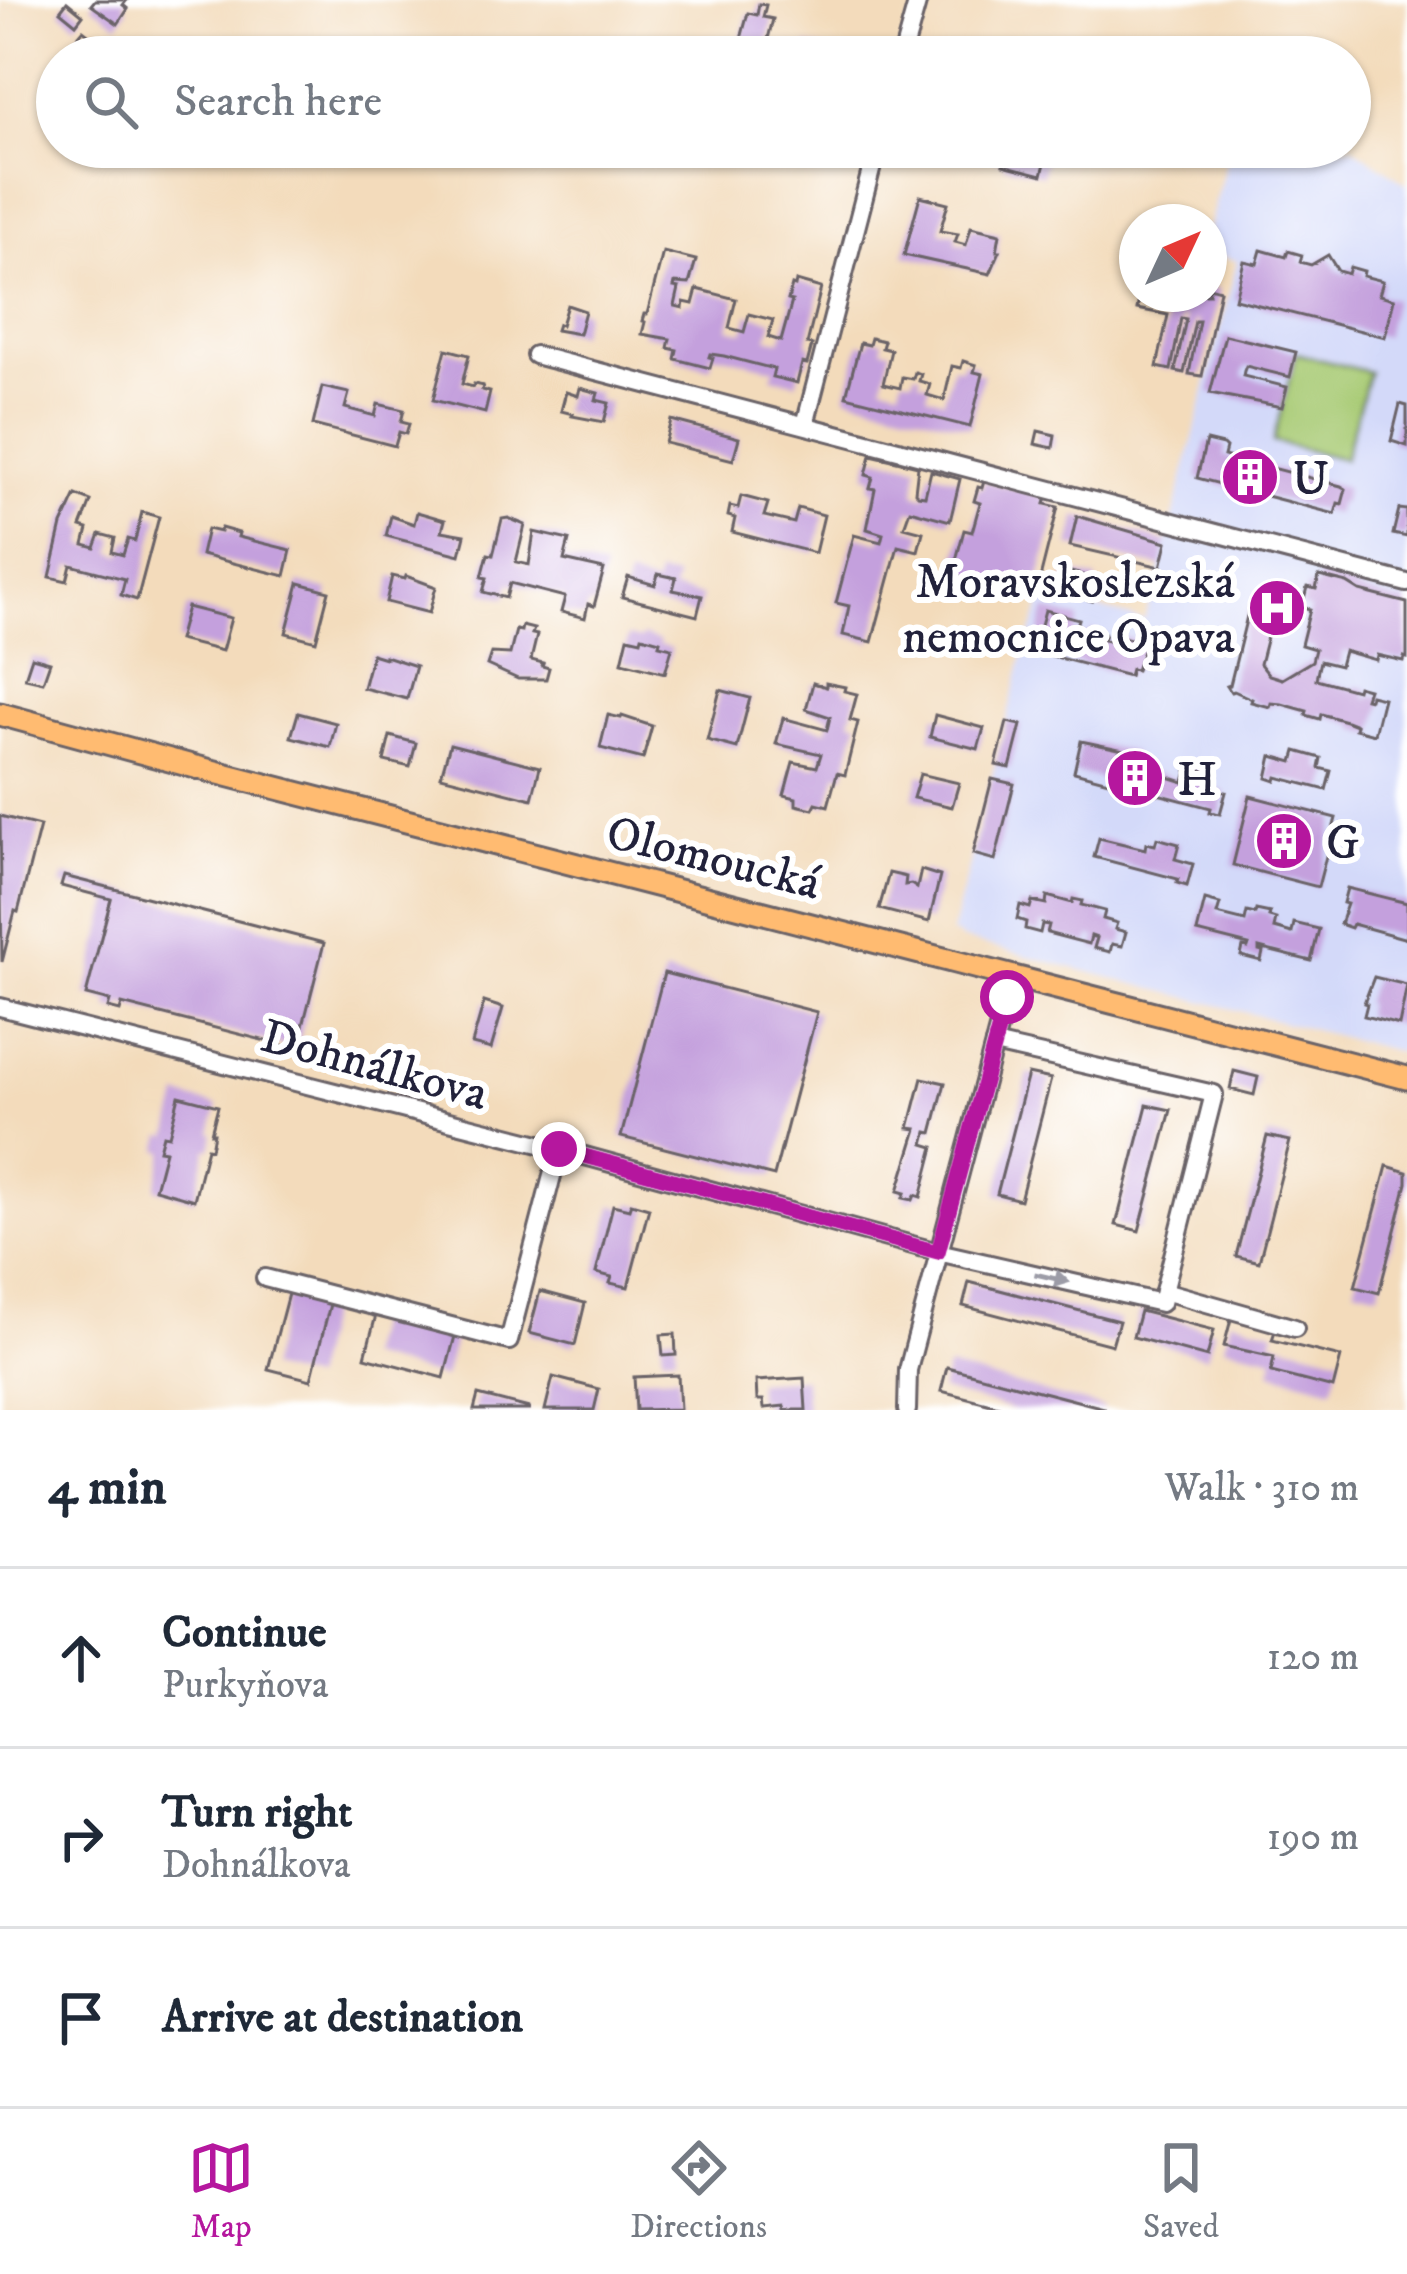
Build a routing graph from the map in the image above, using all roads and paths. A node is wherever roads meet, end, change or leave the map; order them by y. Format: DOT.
graph roads {
  1 [pos="919,0"];
  2 [pos="908,36"];
  3 [pos="872,168"];
  4 [pos="535,355"];
  5 [pos="805,424"];
  6 [pos="1407,583"];
  7 [pos="0,714"];
  8 [pos="1012,976"];
  9 [pos="0,1007"];
  10 [pos="994,1044"];
  11 [pos="1407,1078"];
  12 [pos="559,1149"];
  13 [pos="938,1252"];
  14 [pos="265,1278"];
  15 [pos="1164,1292"];
  16 [pos="1295,1328"];
  17 [pos="908,1410"];
  1 -- 2 [label="street"];
  3 -- 5 [label="street"];
  4 -- 5 [label="street"];
  5 -- 6 [label="street"];
  7 -- 8 [label="main road, Olomoucká"];
  8 -- 10 [label="street"];
  8 -- 11 [label="main road, Olomoucká"];
  9 -- 12 [label="street, Dohnálkova"];
  10 -- 13 [label="street"];
  10 -- 15 [label="street"];
  12 -- 13 [label="street, Dohnálkova"];
  12 -- 14 [label="street"];
  13 -- 15 [label="street, one-way"];
  13 -- 17 [label="street"];
  15 -- 16 [label="street"];
}
